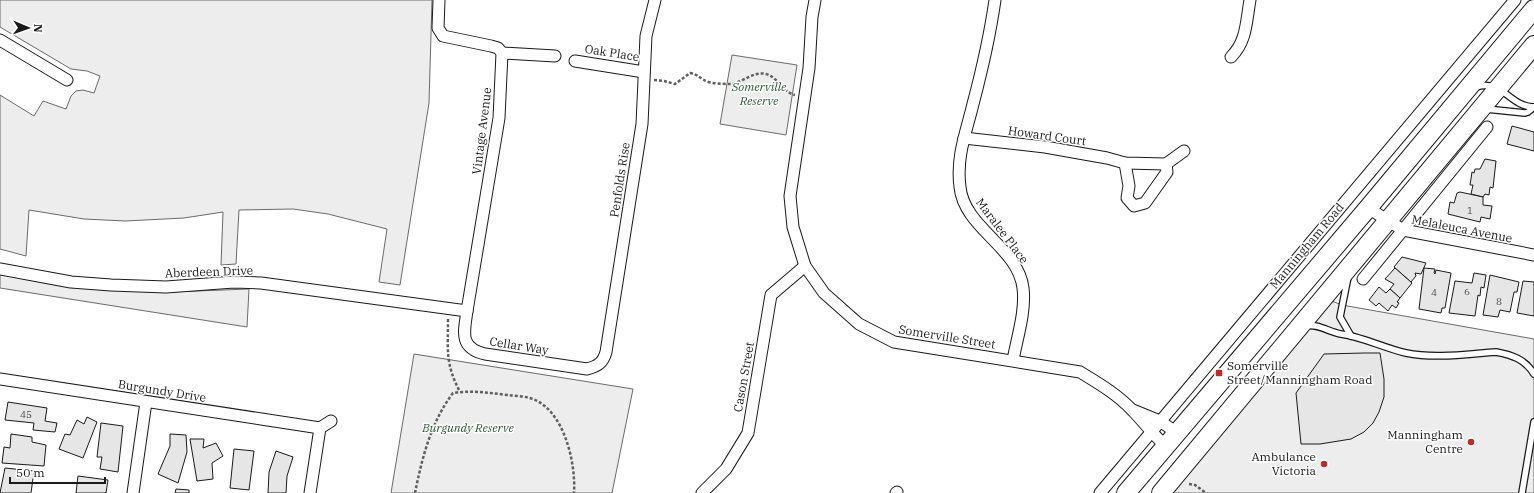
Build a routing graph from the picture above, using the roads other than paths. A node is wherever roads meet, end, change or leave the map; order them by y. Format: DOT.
graph roads {
  1 [pos="439,0"];
  2 [pos="655,0"];
  3 [pos="815,0"];
  4 [pos="995,0"];
  5 [pos="1250,0"];
  6 [pos="1515,0"];
  7 [pos="1534,9"];
  8 [pos="0,40"];
  9 [pos="1534,44"];
  10 [pos="502,53"];
  11 [pos="556,56"];
  12 [pos="1230,57"];
  13 [pos="575,61"];
  14 [pos="644,75"];
  15 [pos="67,80"];
  16 [pos="1498,87"];
  17 [pos="1468,89"];
  18 [pos="1534,107"];
  19 [pos="1482,120"];
  20 [pos="964,138"];
  21 [pos="1184,151"];
  22 [pos="1125,163"];
  23 [pos="1166,164"];
  24 [pos="1368,208"];
  25 [pos="1386,221"];
  26 [pos="1403,230"];
  27 [pos="1534,255"];
  28 [pos="1351,264"];
  29 [pos="805,266"];
  30 [pos="0,269"];
  31 [pos="1364,279"];
  32 [pos="467,311"];
  33 [pos="1299,328"];
  34 [pos="1351,336"];
  35 [pos="1013,360"];
  36 [pos="601,363"];
  37 [pos="1534,374"];
  38 [pos="0,379"];
  39 [pos="146,402"];
  40 [pos="1132,410"];
  41 [pos="331,421"];
  42 [pos="1160,421"];
  43 [pos="1534,422"];
  44 [pos="320,428"];
  45 [pos="1151,432"];
  46 [pos="1172,440"];
  47 [pos="1192,457"];
  48 [pos="133,493"];
  49 [pos="310,493"];
  50 [pos="702,493"];
  51 [pos="1100,493"];
  52 [pos="1126,493"];
  53 [pos="1161,493"];
  54 [pos="1522,493"];
  1 -- 10 [label="street"];
  2 -- 14 [label="street, Penfolds Rise"];
  3 -- 29 [label="street, Somerville Street"];
  4 -- 20 [label="street, Maralee Place"];
  5 -- 12 [label="street"];
  6 -- 42 [label="street, Manningham Road"];
  7 -- 17 [label="main road, Manningham Road"];
  8 -- 15 [label="street"];
  9 -- 16 [label="main road"];
  10 -- 11 [label="street"];
  10 -- 32 [label="street, Vintage Avenue"];
  13 -- 14 [label="street, Oak Place"];
  14 -- 36 [label="street, Penfolds Rise"];
  16 -- 17 [label="lane"];
  16 -- 18 [label="lane"];
  16 -- 19 [label="main road"];
  17 -- 24 [label="main road, Manningham Road"];
  18 -- 19 [label="lane"];
  19 -- 25 [label="main road"];
  19 -- 26 [label="street"];
  20 -- 22 [label="street, Howard Court"];
  20 -- 35 [label="street, Maralee Place"];
  21 -- 23 [label="street"];
  22 -- 23 [label="street, Howard Court"];
  22 -- 23 [label="street"];
  24 -- 25 [label="street, Melaleuca Avenue"];
  24 -- 46 [label="main road, Manningham Road"];
  25 -- 26 [label="street, Melaleuca Avenue"];
  25 -- 28 [label="main road"];
  26 -- 27 [label="street, Melaleuca Avenue"];
  26 -- 31 [label="street"];
  28 -- 33 [label="main road"];
  28 -- 34 [label="lane"];
  29 -- 35 [label="street, Somerville Street"];
  29 -- 50 [label="street, Cason Street"];
  30 -- 32 [label="street, Aberdeen Drive"];
  32 -- 36 [label="street, Cellar Way"];
  33 -- 34 [label="lane"];
  33 -- 47 [label="main road"];
  34 -- 37 [label="lane"];
  35 -- 40 [label="street, Somerville Street"];
  38 -- 39 [label="street, Burgundy Drive"];
  39 -- 44 [label="street, Burgundy Drive"];
  39 -- 48 [label="street"];
  40 -- 42 [label="street, Somerville Street"];
  40 -- 45 [label="street, Somerville Street"];
  41 -- 44 [label="street"];
  42 -- 45 [label="street, Manningham Road"];
  42 -- 46 [label="street, Somerville Street"];
  43 -- 54 [label="lane"];
  44 -- 49 [label="street"];
  45 -- 46 [label="street, Somerville Street"];
  45 -- 51 [label="street, Manningham Road"];
  46 -- 47 [label="main road"];
  46 -- 52 [label="main road, Manningham Road"];
  47 -- 53 [label="main road"];
}
